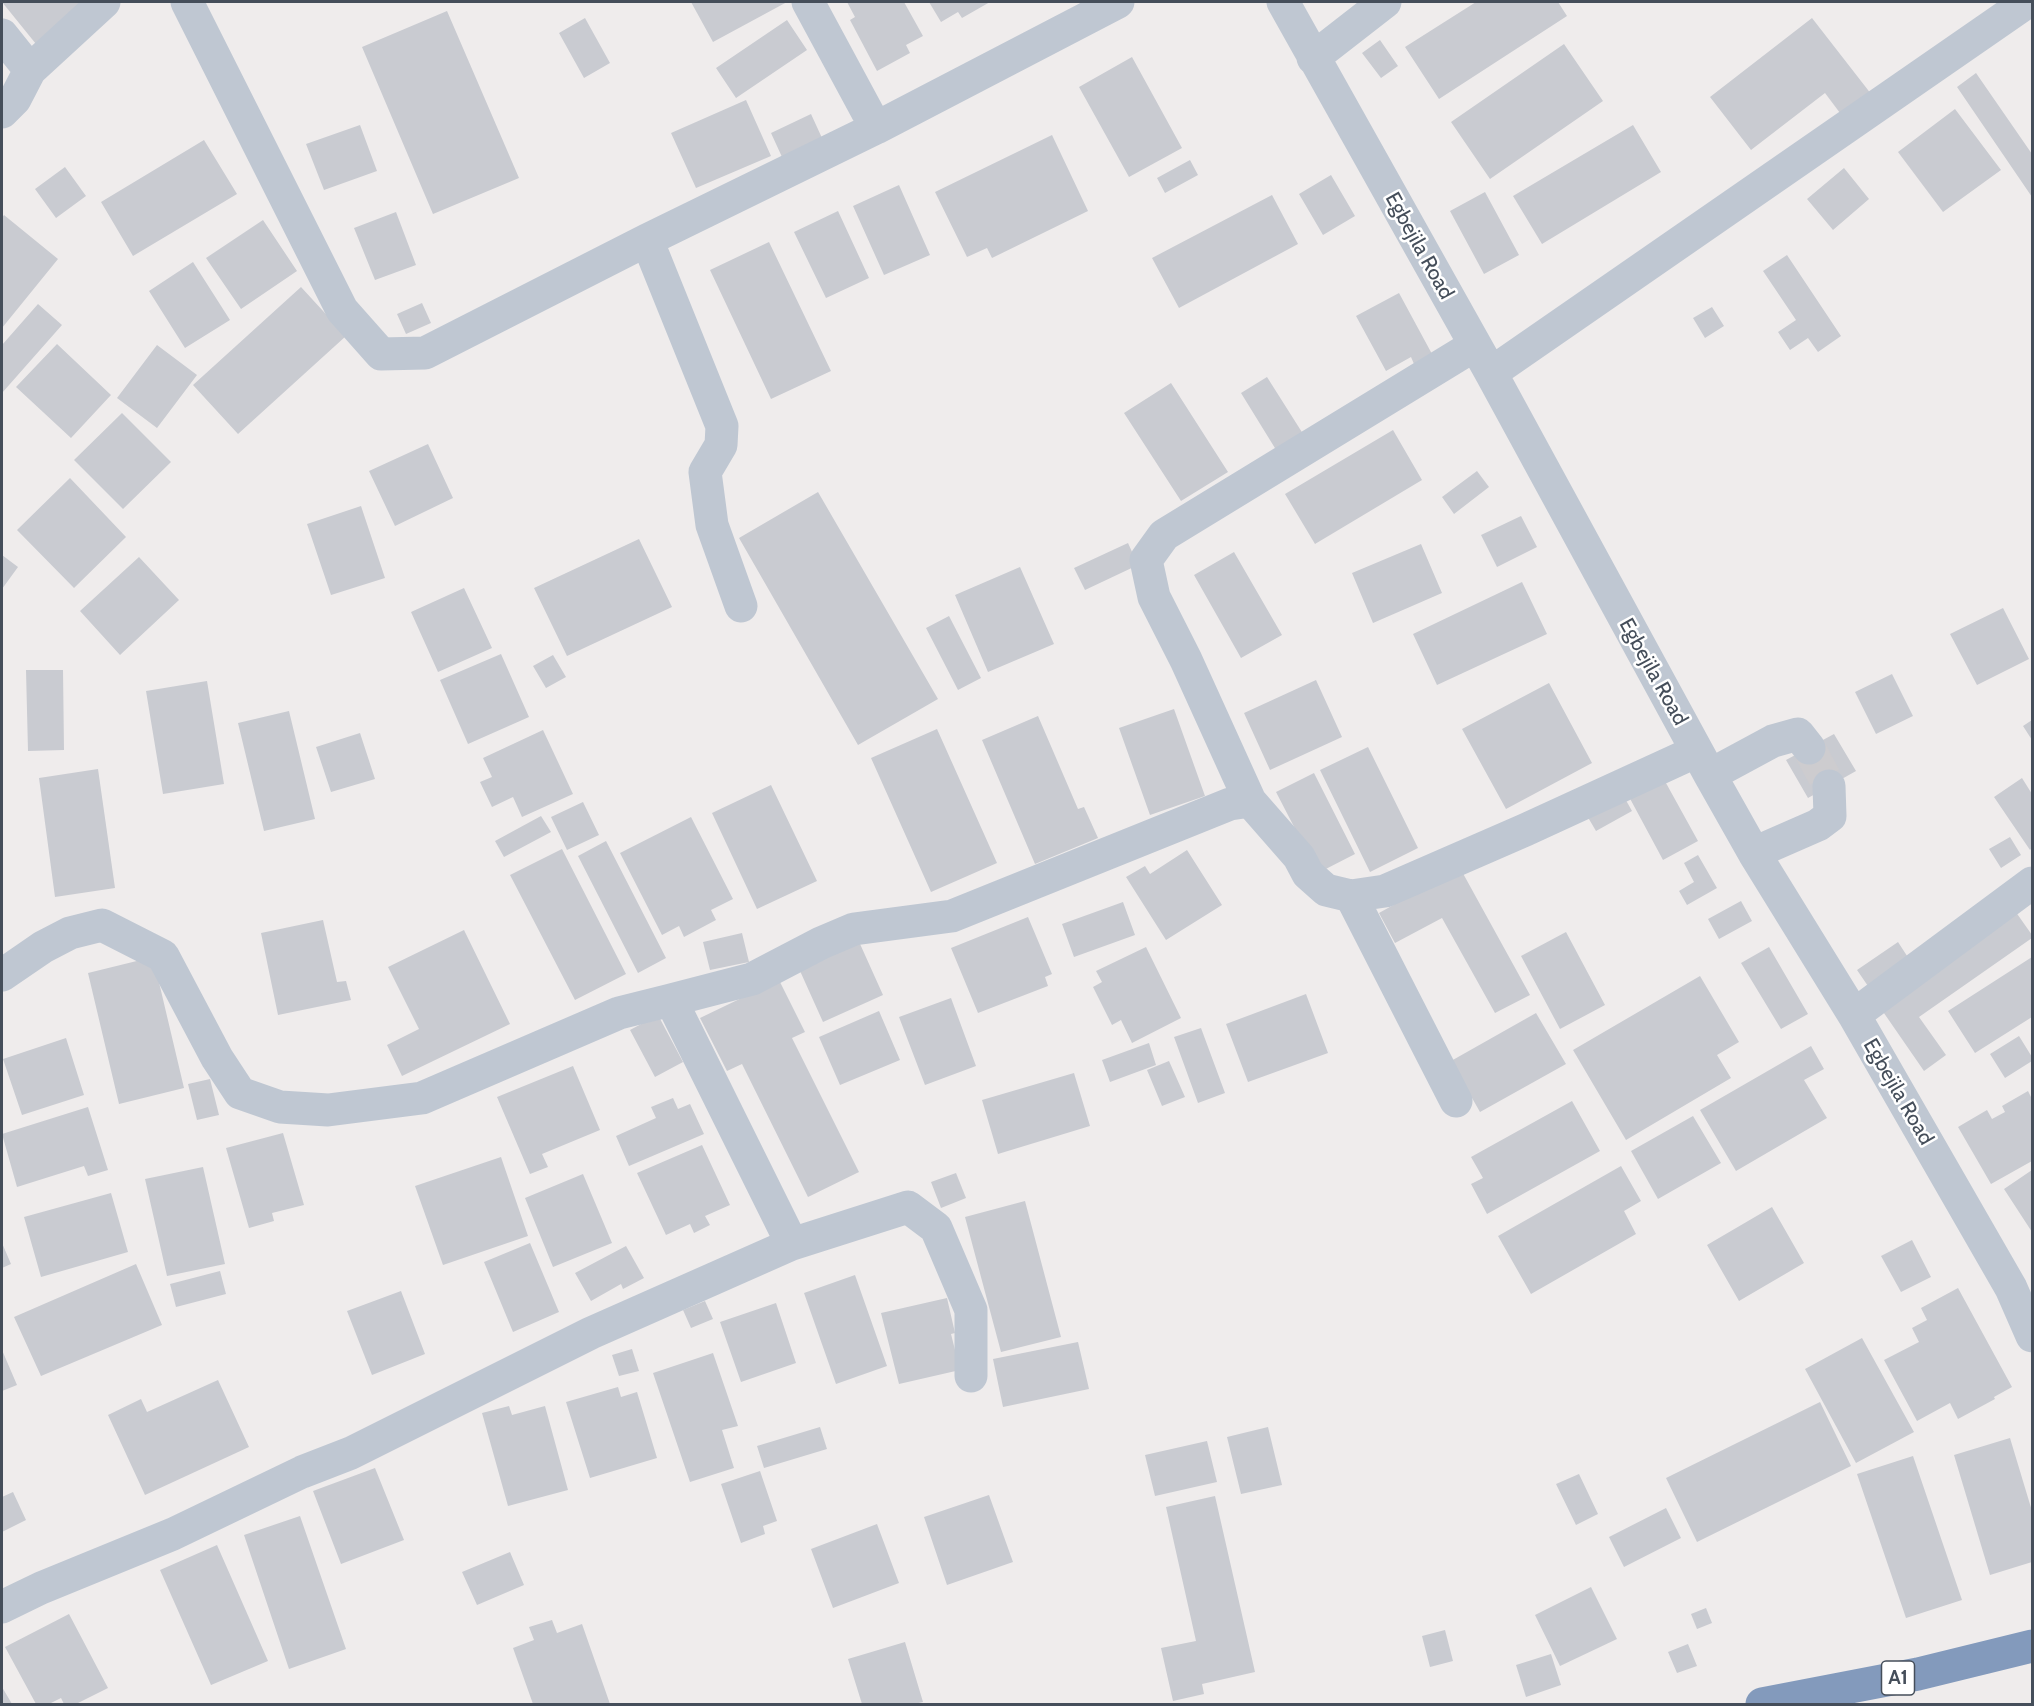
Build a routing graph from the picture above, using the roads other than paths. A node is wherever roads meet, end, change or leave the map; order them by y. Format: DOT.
graph roads {
  1 [pos="104,2"];
  2 [pos="187,2"];
  3 [pos="808,2"];
  4 [pos="1118,2"];
  5 [pos="1283,2"];
  6 [pos="1385,2"];
  7 [pos="2027,2"];
  8 [pos="2,34"];
  9 [pos="1313,58"];
  10 [pos="30,70"];
  11 [pos="2,112"];
  12 [pos="876,128"];
  13 [pos="647,240"];
  14 [pos="1483,359"];
  15 [pos="741,606"];
  16 [pos="1809,748"];
  17 [pos="1703,763"];
  18 [pos="1829,786"];
  19 [pos="1250,801"];
  20 [pos="1755,853"];
  21 [pos="2032,883"];
  22 [pos="1351,896"];
  23 [pos="2,975"];
  24 [pos="671,1000"];
  25 [pos="1854,1015"];
  26 [pos="1456,1101"];
  27 [pos="792,1244"];
  28 [pos="2022,1282"];
  29 [pos="2032,1336"];
  30 [pos="971,1376"];
  31 [pos="2,1607"];
  32 [pos="2032,1646"];
  33 [pos="1762,1704"];
  1 -- 10 [label="street"];
  2 -- 13 [label="street"];
  3 -- 12 [label="street"];
  4 -- 12 [label="street"];
  5 -- 9 [label="street, Egbejila Road"];
  6 -- 9 [label="street"];
  7 -- 14 [label="street"];
  8 -- 10 [label="street"];
  9 -- 14 [label="street, Egbejila Road"];
  10 -- 11 [label="street"];
  12 -- 13 [label="street"];
  13 -- 15 [label="street"];
  14 -- 17 [label="street, Egbejila Road"];
  14 -- 19 [label="street"];
  16 -- 17 [label="street"];
  17 -- 20 [label="street, Egbejila Road"];
  17 -- 22 [label="street"];
  18 -- 20 [label="street"];
  19 -- 22 [label="street"];
  19 -- 24 [label="street"];
  20 -- 25 [label="street, Egbejila Road"];
  21 -- 25 [label="street"];
  22 -- 26 [label="street"];
  23 -- 24 [label="street"];
  24 -- 27 [label="street"];
  25 -- 28 [label="street, Egbejila Road"];
  27 -- 30 [label="street"];
  27 -- 31 [label="street"];
  28 -- 29 [label="street, Egbejila Road"];
  32 -- 33 [label="highway, A1"];
}
